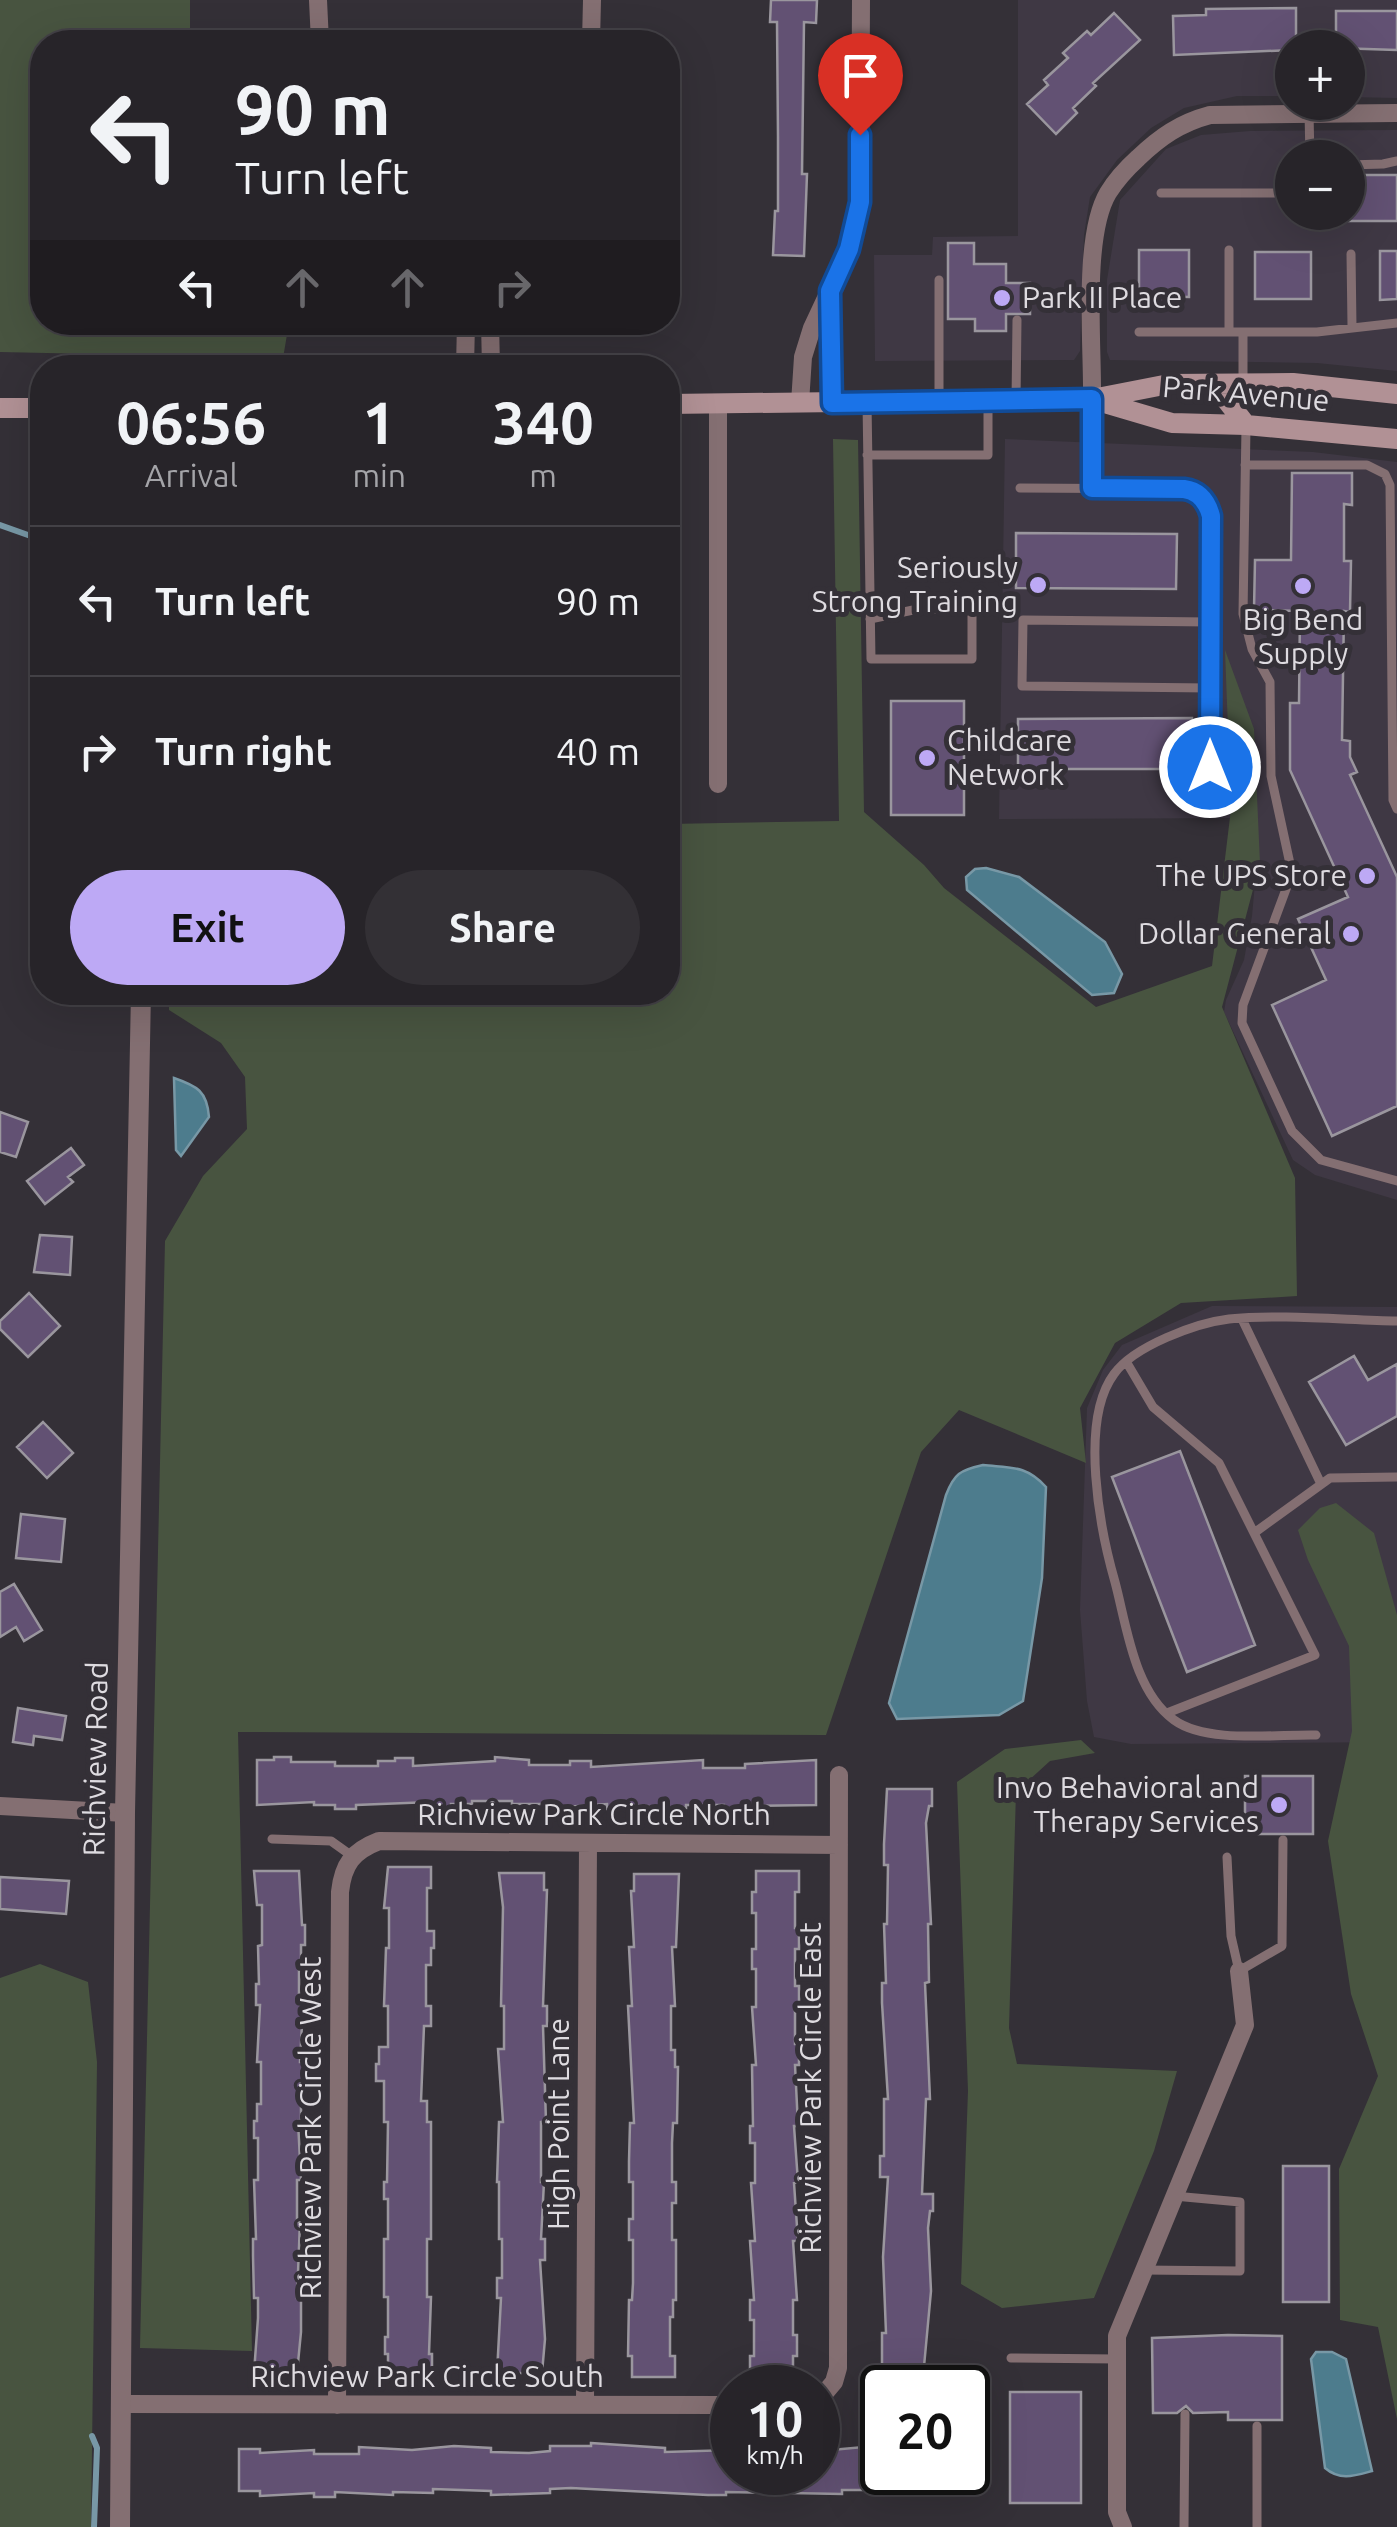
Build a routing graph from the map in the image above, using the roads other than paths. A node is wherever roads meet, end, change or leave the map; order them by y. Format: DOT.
graph roads {
  1 [pos="318,0"];
  2 [pos="592,0"];
  3 [pos="861,0"];
  4 [pos="319,30"];
  5 [pos="591,30"];
  6 [pos="1365,113"];
  7 [pos="1397,113"];
  8 [pos="1275,114"];
  9 [pos="1397,160"];
  10 [pos="1365,164"];
  11 [pos="1161,193"];
  12 [pos="1275,193"];
  13 [pos="1229,250"];
  14 [pos="1351,254"];
  15 [pos="939,280"];
  16 [pos="830,291"];
  17 [pos="1017,320"];
  18 [pos="1397,322"];
  19 [pos="1352,326"];
  20 [pos="1139,332"];
  21 [pos="1229,332"];
  22 [pos="1242,332"];
  23 [pos="1214,384"];
  24 [pos="1244,384"];
  25 [pos="1397,394"];
  26 [pos="1092,399"];
  27 [pos="1016,400"];
  28 [pos="988,401"];
  29 [pos="940,402"];
  30 [pos="718,403"];
  31 [pos="800,403"];
  32 [pos="832,403"];
  33 [pos="866,403"];
  34 [pos="680,404"];
  35 [pos="0,408"];
  36 [pos="30,408"];
  37 [pos="1246,425"];
  38 [pos="1397,439"];
  39 [pos="867,456"];
  40 [pos="1245,465"];
  41 [pos="1020,488"];
  42 [pos="1092,488"];
  43 [pos="870,620"];
  44 [pos="1210,622"];
  45 [pos="1210,688"];
  46 [pos="718,784"];
  47 [pos="1209,807"];
  48 [pos="1397,809"];
  49 [pos="141,1005"];
  50 [pos="1397,1181"];
  51 [pos="1242,1319"];
  52 [pos="1397,1320"];
  53 [pos="1127,1363"];
  54 [pos="1397,1477"];
  55 [pos="1326,1481"];
  56 [pos="1254,1534"];
  57 [pos="1167,1713"];
  58 [pos="1316,1734"];
  59 [pos="839,1775"];
  60 [pos="0,1806"];
  61 [pos="124,1813"];
  62 [pos="272,1839"];
  63 [pos="1282,1840"];
  64 [pos="588,1842"];
  65 [pos="839,1844"];
  66 [pos="352,1856"];
  67 [pos="1227,1857"];
  68 [pos="1239,1971"];
  69 [pos="1174,2196"];
  70 [pos="1143,2270"];
  71 [pos="1011,2358"];
  72 [pos="1118,2360"];
  73 [pos="838,2365"];
  74 [pos="121,2404"];
  75 [pos="337,2404"];
  76 [pos="585,2405"];
  77 [pos="710,2406"];
  78 [pos="1185,2414"];
  79 [pos="1257,2426"];
  80 [pos="120,2527"];
  81 [pos="1124,2527"];
  82 [pos="1184,2527"];
  83 [pos="1257,2527"];
  1 -- 4 [label="street"];
  2 -- 5 [label="street"];
  3 -- 16 [label="street"];
  6 -- 7 [label="street"];
  8 -- 26 [label="street"];
  9 -- 10 [label="lane"];
  11 -- 12 [label="lane"];
  13 -- 21 [label="lane"];
  14 -- 19 [label="lane"];
  15 -- 29 [label="lane"];
  16 -- 31 [label="street"];
  16 -- 32 [label="street"];
  17 -- 27 [label="lane"];
  18 -- 19 [label="lane"];
  19 -- 22 [label="lane"];
  20 -- 21 [label="lane"];
  21 -- 22 [label="lane"];
  22 -- 24 [label="lane"];
  23 -- 24 [label="main road, Park Avenue"];
  23 -- 26 [label="main road, Park Avenue"];
  23 -- 37 [label="main road"];
  24 -- 25 [label="main road, Park Avenue"];
  26 -- 27 [label="main road, Park Avenue"];
  26 -- 37 [label="main road, Park Avenue"];
  26 -- 42 [label="lane"];
  27 -- 28 [label="main road, Park Avenue"];
  28 -- 29 [label="main road, Park Avenue"];
  28 -- 39 [label="lane"];
  29 -- 33 [label="main road, Park Avenue"];
  30 -- 31 [label="main road, Park Avenue"];
  30 -- 34 [label="main road, Park Avenue"];
  30 -- 46 [label="street"];
  31 -- 32 [label="main road, Park Avenue"];
  32 -- 33 [label="main road, Park Avenue"];
  33 -- 39 [label="lane"];
  35 -- 36 [label="main road"];
  37 -- 38 [label="main road, Park Avenue"];
  37 -- 40 [label="lane"];
  39 -- 43 [label="lane"];
  40 -- 48 [label="lane"];
  40 -- 50 [label="lane"];
  41 -- 42 [label="lane"];
  42 -- 44 [label="lane"];
  43 -- 43 [label="lane"];
  44 -- 45 [label="lane"];
  44 -- 45 [label="lane"];
  45 -- 47 [label="lane"];
  49 -- 61 [label="street, Richview Road"];
  51 -- 52 [label="lane"];
  51 -- 53 [label="lane"];
  51 -- 55 [label="lane"];
  53 -- 56 [label="lane"];
  53 -- 57 [label="lane"];
  54 -- 55 [label="lane"];
  55 -- 56 [label="lane"];
  56 -- 57 [label="lane"];
  57 -- 58 [label="lane"];
  59 -- 65 [label="street, Richview Park Circle East"];
  60 -- 61 [label="street"];
  61 -- 74 [label="street, Richview Road"];
  62 -- 66 [label="lane"];
  63 -- 68 [label="lane"];
  64 -- 65 [label="street, Richview Park Circle North"];
  64 -- 66 [label="street, Richview Park Circle North"];
  64 -- 76 [label="street, High Point Lane"];
  65 -- 73 [label="street, Richview Park Circle East"];
  66 -- 75 [label="street, Richview Park Circle West"];
  67 -- 68 [label="lane"];
  68 -- 69 [label="street"];
  69 -- 70 [label="street"];
  69 -- 70 [label="lane"];
  70 -- 72 [label="street"];
  71 -- 72 [label="lane"];
  72 -- 81 [label="street"];
  74 -- 75 [label="street, Richview Park Circle South"];
  74 -- 80 [label="street, Richview Road"];
  75 -- 76 [label="street, Richview Park Circle South"];
  76 -- 77 [label="street, Richview Park Circle South"];
  78 -- 82 [label="lane"];
  79 -- 83 [label="lane"];
}
